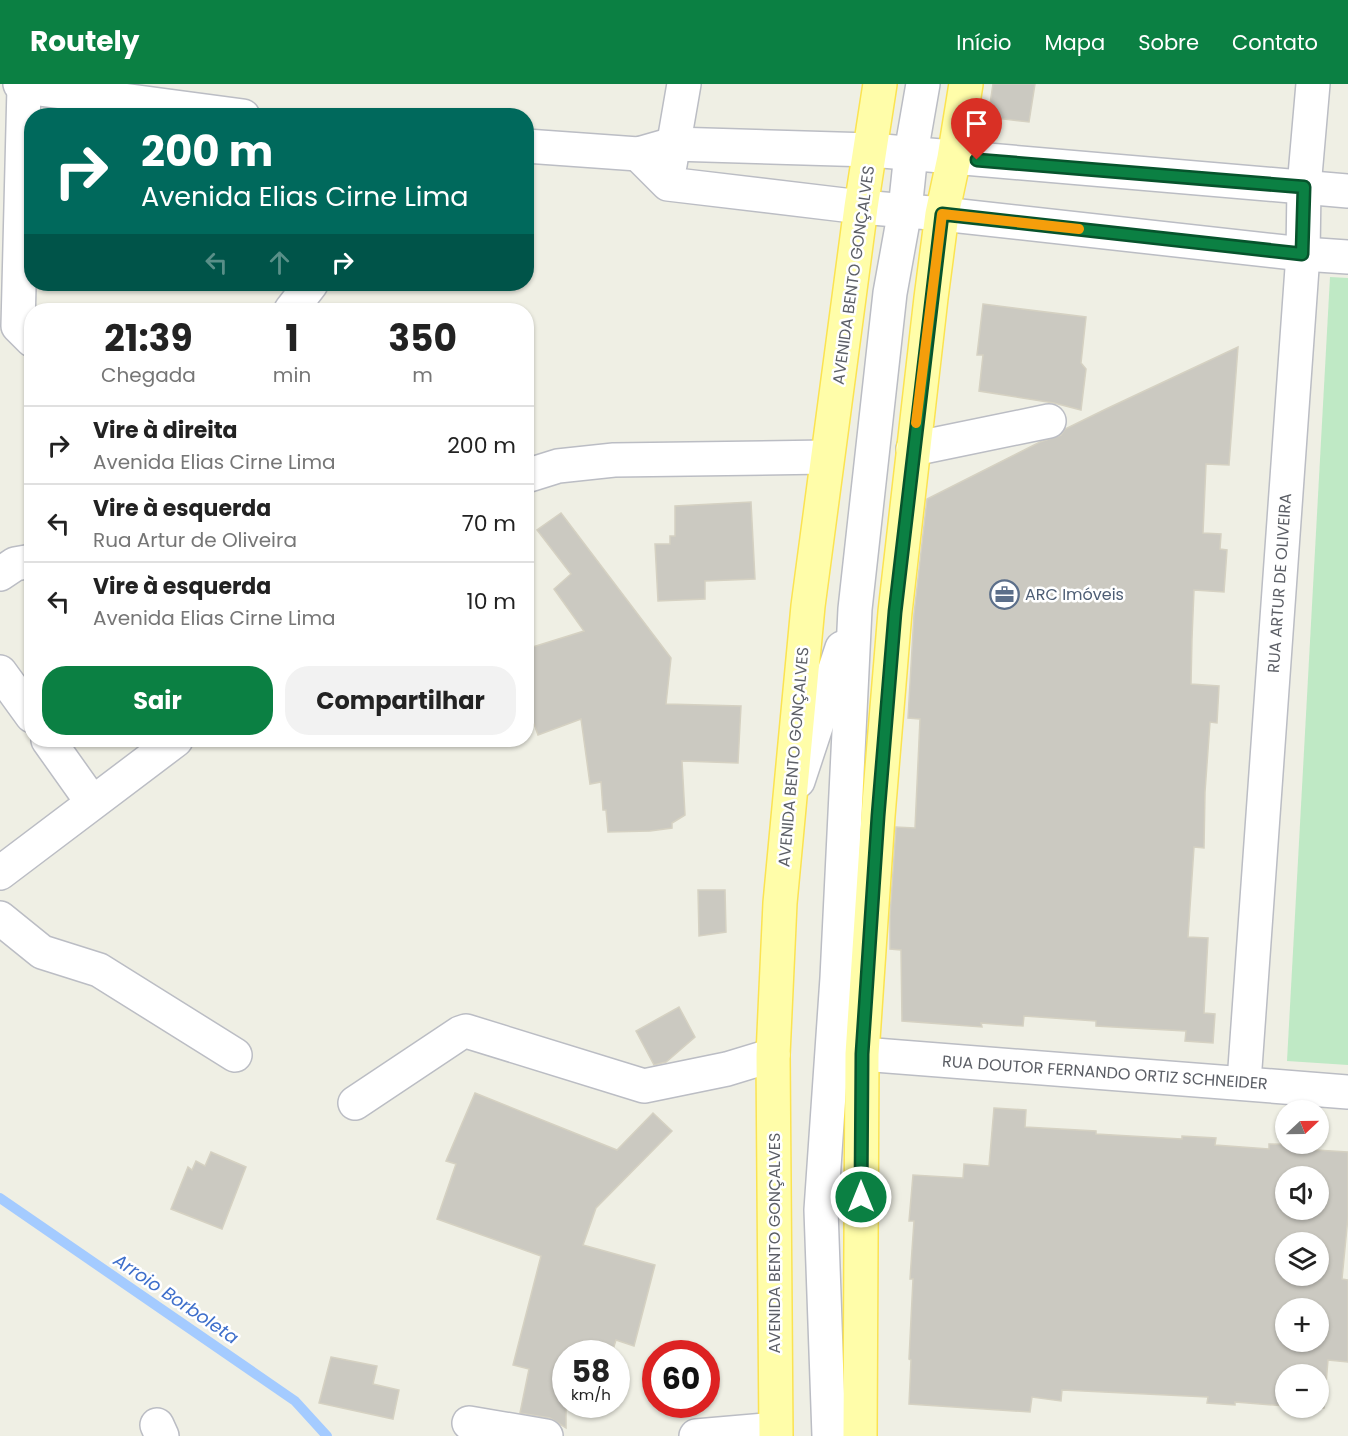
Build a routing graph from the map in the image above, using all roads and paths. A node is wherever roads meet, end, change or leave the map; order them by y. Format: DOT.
graph roads {
  1 [pos="684,84"];
  2 [pos="880,84"];
  3 [pos="923,84"];
  4 [pos="966,84"];
  5 [pos="1313,84"];
  6 [pos="22,85"];
  7 [pos="186,108"];
  8 [pos="673,144"];
  9 [pos="534,147"];
  10 [pos="871,150"];
  11 [pos="911,153"];
  12 [pos="638,154"];
  13 [pos="954,158"];
  14 [pos="668,184"];
  15 [pos="1304,187"];
  16 [pos="1348,191"];
  17 [pos="861,207"];
  18 [pos="905,210"];
  19 [pos="942,214"];
  20 [pos="1302,254"];
  21 [pos="1348,256"];
  22 [pos="24,332"];
  23 [pos="1049,421"];
  24 [pos="913,449"];
  25 [pos="828,458"];
  26 [pos="534,474"];
  27 [pos="24,562"];
  28 [pos="0,574"];
  29 [pos="855,609"];
  30 [pos="0,672"];
  31 [pos="24,705"];
  32 [pos="53,747"];
  33 [pos="167,747"];
  34 [pos="92,802"];
  35 [pos="787,815"];
  36 [pos="878,816"];
  37 [pos="0,873"];
  38 [pos="0,918"];
  39 [pos="862,1054"];
  40 [pos="235,1055"];
  41 [pos="773,1055"];
  42 [pos="1244,1082"];
  43 [pos="1348,1092"];
  44 [pos="355,1103"];
  45 [pos="469,1423"];
  46 [pos="775,1433"];
  47 [pos="546,1436"];
  48 [pos="696,1436"];
  49 [pos="829,1436"];
  50 [pos="860,1436"];
  1 -- 8 [label="street"];
  2 -- 10 [label="main road, AVENIDA BENTO GONÇALVES"];
  3 -- 11 [label="street"];
  4 -- 13 [label="main road"];
  5 -- 15 [label="street, RUA ARTUR DE OLIVEIRA"];
  6 -- 7 [label="street"];
  6 -- 22 [label="street"];
  8 -- 10 [label="street"];
  8 -- 12 [label="street"];
  8 -- 14 [label="street"];
  9 -- 12 [label="street"];
  10 -- 11 [label="street"];
  10 -- 17 [label="main road, AVENIDA BENTO GONÇALVES"];
  11 -- 13 [label="street"];
  11 -- 18 [label="street"];
  12 -- 14 [label="street"];
  13 -- 15 [label="street"];
  13 -- 19 [label="main road"];
  14 -- 17 [label="street"];
  15 -- 16 [label="street"];
  15 -- 20 [label="street, RUA ARTUR DE OLIVEIRA"];
  17 -- 18 [label="street"];
  17 -- 25 [label="main road, AVENIDA BENTO GONÇALVES"];
  18 -- 19 [label="street"];
  18 -- 29 [label="street"];
  19 -- 20 [label="street"];
  19 -- 24 [label="main road"];
  20 -- 21 [label="street"];
  20 -- 42 [label="street, RUA ARTUR DE OLIVEIRA"];
  23 -- 24 [label="street"];
  24 -- 36 [label="main road"];
  25 -- 26 [label="street"];
  25 -- 35 [label="main road, AVENIDA BENTO GONÇALVES"];
  27 -- 28 [label="street"];
  29 -- 35 [label="street"];
  29 -- 36 [label="street"];
  29 -- 49 [label="street"];
  30 -- 31 [label="street"];
  32 -- 34 [label="street"];
  33 -- 34 [label="street"];
  34 -- 37 [label="street"];
  35 -- 41 [label="main road, AVENIDA BENTO GONÇALVES"];
  36 -- 39 [label="main road"];
  38 -- 40 [label="street"];
  39 -- 42 [label="street, RUA DOUTOR FERNANDO ORTIZ SCHNEIDER"];
  39 -- 50 [label="main road"];
  41 -- 44 [label="street"];
  41 -- 46 [label="main road, AVENIDA BENTO GONÇALVES"];
  42 -- 43 [label="street, RUA DOUTOR FERNANDO ORTIZ SCHNEIDER"];
  45 -- 47 [label="street"];
  46 -- 48 [label="street"];
}
